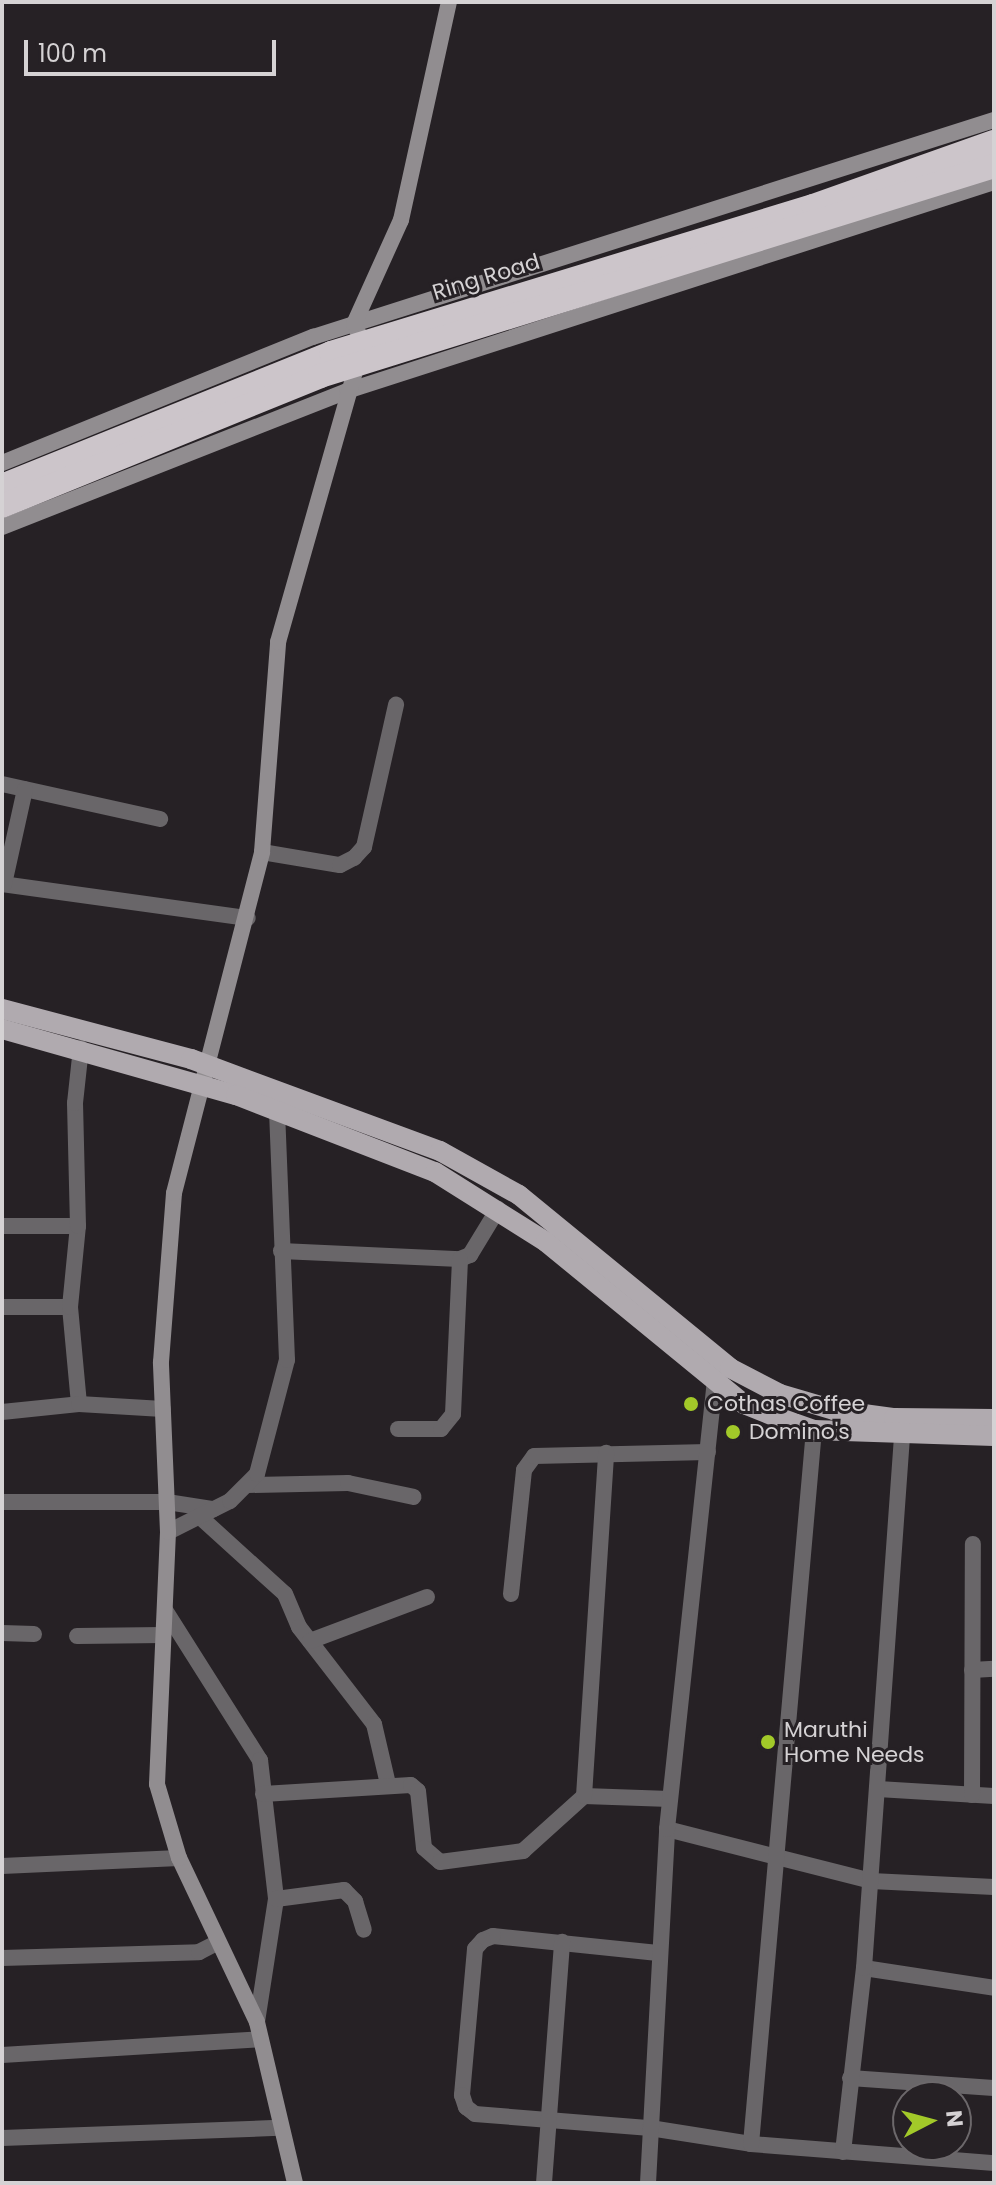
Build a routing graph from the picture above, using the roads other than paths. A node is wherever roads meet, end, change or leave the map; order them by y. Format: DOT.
graph roads {
  1 [pos="449,2"];
  2 [pos="994,120"];
  3 [pos="994,142"];
  4 [pos="994,166"];
  5 [pos="994,182"];
  6 [pos="759,230"];
  7 [pos="358,344"];
  8 [pos="347,391"];
  9 [pos="20,464"];
  10 [pos="2,486"];
  11 [pos="2,506"];
  12 [pos="2,527"];
  13 [pos="396,705"];
  14 [pos="2,784"];
  15 [pos="25,789"];
  16 [pos="160,819"];
  17 [pos="262,852"];
  18 [pos="3,884"];
  19 [pos="248,918"];
  20 [pos="2,1009"];
  21 [pos="2,1029"];
  22 [pos="81,1048"];
  23 [pos="204,1075"];
  24 [pos="277,1112"];
  25 [pos="498,1209"];
  26 [pos="2,1226"];
  27 [pos="78,1226"];
  28 [pos="281,1251"];
  29 [pos="460,1259"];
  30 [pos="2,1307"];
  31 [pos="70,1307"];
  32 [pos="715,1380"];
  33 [pos="79,1404"];
  34 [pos="163,1409"];
  35 [pos="2,1412"];
  36 [pos="994,1419"];
  37 [pos="398,1429"];
  38 [pos="814,1430"];
  39 [pos="902,1436"];
  40 [pos="994,1436"];
  41 [pos="708,1452"];
  42 [pos="606,1453"];
  43 [pos="248,1485"];
  44 [pos="414,1497"];
  45 [pos="2,1502"];
  46 [pos="167,1502"];
  47 [pos="206,1513"];
  48 [pos="168,1532"];
  49 [pos="973,1544"];
  50 [pos="511,1594"];
  51 [pos="427,1597"];
  52 [pos="165,1610"];
  53 [pos="2,1633"];
  54 [pos="34,1634"];
  55 [pos="163,1635"];
  56 [pos="77,1636"];
  57 [pos="310,1641"];
  58 [pos="994,1669"];
  59 [pos="972,1670"];
  60 [pos="388,1784"];
  61 [pos="878,1789"];
  62 [pos="263,1794"];
  63 [pos="972,1795"];
  64 [pos="584,1796"];
  65 [pos="994,1796"];
  66 [pos="670,1799"];
  67 [pos="667,1829"];
  68 [pos="774,1857"];
  69 [pos="179,1858"];
  70 [pos="2,1866"];
  71 [pos="871,1881"];
  72 [pos="994,1887"];
  73 [pos="276,1899"];
  74 [pos="364,1930"];
  75 [pos="562,1942"];
  76 [pos="217,1943"];
  77 [pos="658,1953"];
  78 [pos="2,1958"];
  79 [pos="864,1968"];
  80 [pos="994,1988"];
  81 [pos="257,2022"];
  82 [pos="261,2039"];
  83 [pos="2,2055"];
  84 [pos="850,2078"];
  85 [pos="994,2088"];
  86 [pos="549,2118"];
  87 [pos="279,2128"];
  88 [pos="650,2128"];
  89 [pos="2,2138"];
  90 [pos="751,2144"];
  91 [pos="843,2152"];
  92 [pos="994,2163"];
  93 [pos="295,2183"];
  94 [pos="544,2183"];
  95 [pos="648,2183"];
  1 -- 7 [label="street"];
  2 -- 6 [label="street"];
  3 -- 6 [label="highway, Ring Road"];
  4 -- 6 [label="highway, Ring Road"];
  5 -- 6 [label="street"];
  6 -- 7 [label="highway, Ring Road"];
  6 -- 8 [label="street"];
  7 -- 8 [label="street"];
  7 -- 9 [label="highway, Ring Road"];
  7 -- 11 [label="highway, Ring Road"];
  8 -- 12 [label="street"];
  8 -- 17 [label="street"];
  9 -- 10 [label="highway, Ring Road"];
  13 -- 17 [label="street"];
  14 -- 15 [label="street"];
  15 -- 16 [label="street"];
  15 -- 18 [label="street"];
  17 -- 19 [label="street"];
  18 -- 19 [label="street"];
  19 -- 23 [label="street"];
  20 -- 23 [label="main road"];
  21 -- 22 [label="main road"];
  22 -- 23 [label="main road"];
  22 -- 27 [label="street"];
  23 -- 24 [label="main road"];
  23 -- 34 [label="street"];
  23 -- 36 [label="main road"];
  24 -- 25 [label="main road"];
  24 -- 28 [label="street"];
  25 -- 29 [label="street"];
  25 -- 32 [label="main road"];
  26 -- 27 [label="street"];
  27 -- 31 [label="street"];
  28 -- 29 [label="street"];
  28 -- 43 [label="street"];
  29 -- 37 [label="street"];
  30 -- 31 [label="street"];
  31 -- 33 [label="street"];
  32 -- 38 [label="main road"];
  32 -- 41 [label="street"];
  33 -- 34 [label="street"];
  33 -- 35 [label="street"];
  34 -- 46 [label="street"];
  38 -- 39 [label="main road"];
  38 -- 68 [label="street"];
  39 -- 40 [label="main road"];
  39 -- 61 [label="street"];
  41 -- 42 [label="street"];
  41 -- 66 [label="street"];
  42 -- 50 [label="street"];
  42 -- 64 [label="street"];
  43 -- 44 [label="street"];
  43 -- 47 [label="street"];
  45 -- 46 [label="street"];
  46 -- 47 [label="street"];
  46 -- 48 [label="street"];
  47 -- 48 [label="street"];
  47 -- 57 [label="street"];
  48 -- 52 [label="street"];
  49 -- 59 [label="street"];
  51 -- 57 [label="street"];
  52 -- 55 [label="street"];
  52 -- 62 [label="street"];
  53 -- 54 [label="street"];
  55 -- 56 [label="street"];
  55 -- 69 [label="street"];
  57 -- 60 [label="street"];
  58 -- 59 [label="street"];
  59 -- 63 [label="street"];
  60 -- 62 [label="street"];
  60 -- 64 [label="street"];
  61 -- 63 [label="street"];
  61 -- 71 [label="street"];
  62 -- 73 [label="street"];
  63 -- 65 [label="street"];
  64 -- 66 [label="street"];
  66 -- 67 [label="street"];
  67 -- 68 [label="street"];
  67 -- 77 [label="street"];
  68 -- 71 [label="street"];
  68 -- 90 [label="street"];
  69 -- 70 [label="street"];
  69 -- 76 [label="street"];
  71 -- 72 [label="street"];
  71 -- 79 [label="street"];
  73 -- 74 [label="street"];
  73 -- 81 [label="street"];
  75 -- 77 [label="street"];
  75 -- 86 [label="street"];
  75 -- 86 [label="street"];
  76 -- 78 [label="street"];
  76 -- 81 [label="street"];
  77 -- 88 [label="street"];
  79 -- 80 [label="street"];
  79 -- 84 [label="street"];
  81 -- 82 [label="street"];
  82 -- 83 [label="street"];
  82 -- 87 [label="street"];
  84 -- 85 [label="street"];
  84 -- 91 [label="street"];
  86 -- 88 [label="street"];
  86 -- 94 [label="street"];
  87 -- 89 [label="street"];
  87 -- 93 [label="street"];
  88 -- 90 [label="street"];
  88 -- 95 [label="street"];
  90 -- 91 [label="street"];
  91 -- 92 [label="street"];
}
